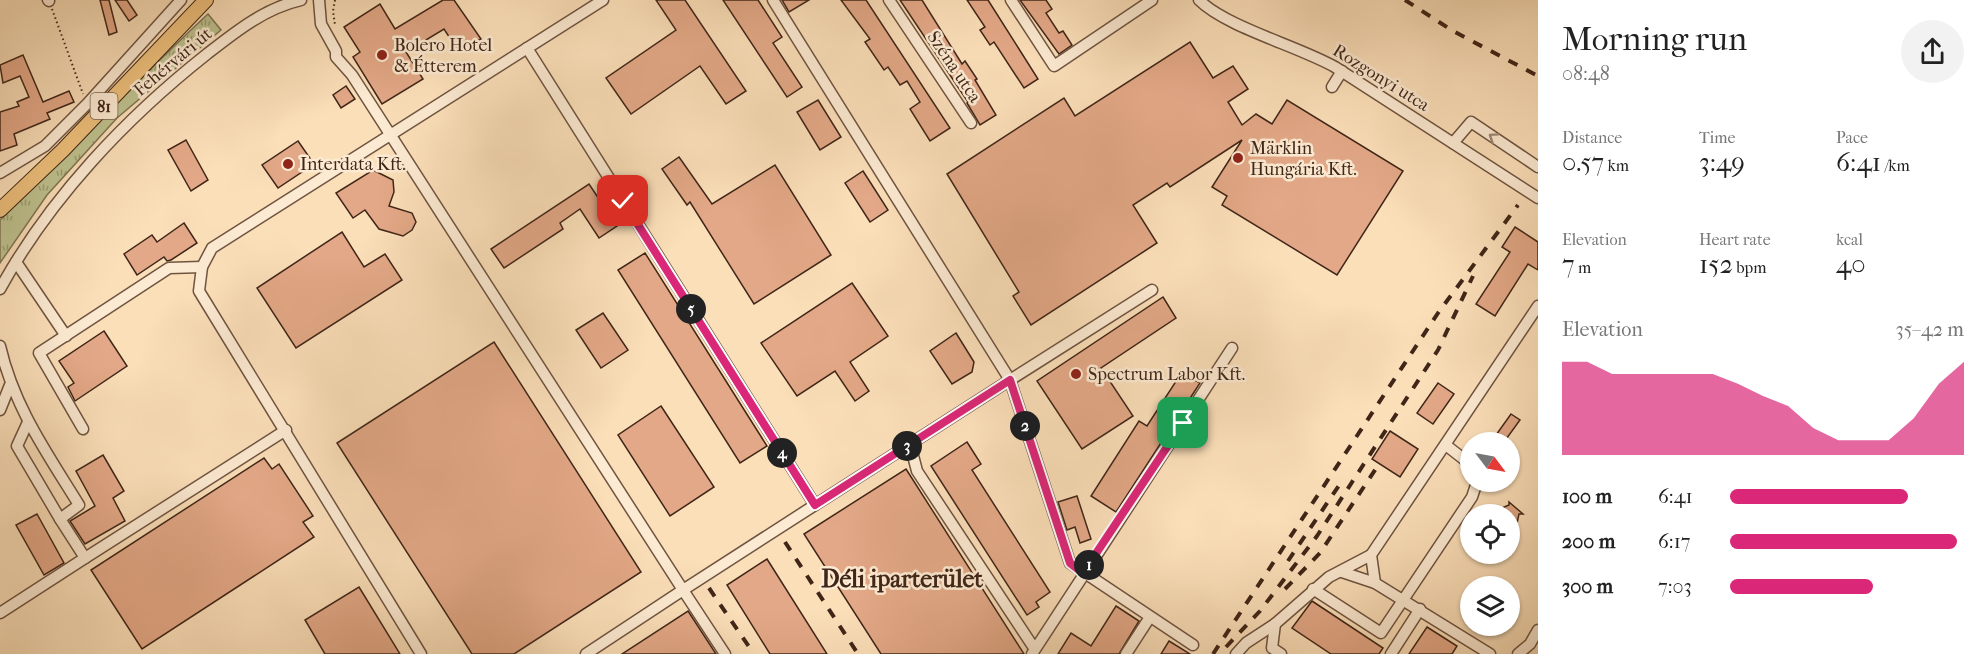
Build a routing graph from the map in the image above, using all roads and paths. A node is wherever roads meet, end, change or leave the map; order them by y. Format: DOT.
graph roads {
  1 [pos="181,0"];
  2 [pos="206,0"];
  3 [pos="300,0"];
  4 [pos="319,0"];
  5 [pos="335,0"];
  6 [pos="603,0"];
  7 [pos="773,0"];
  8 [pos="889,0"];
  9 [pos="1011,0"];
  10 [pos="1152,0"];
  11 [pos="1199,0"];
  12 [pos="49,1"];
  13 [pos="326,33"];
  14 [pos="527,48"];
  15 [pos="1342,71"];
  16 [pos="1332,87"];
  17 [pos="87,105"];
  18 [pos="971,123"];
  19 [pos="388,134"];
  20 [pos="1453,143"];
  21 [pos="1538,167"];
  22 [pos="0,173"];
  23 [pos="1538,198"];
  24 [pos="0,210"];
  25 [pos="16,262"];
  26 [pos="202,267"];
  27 [pos="0,289"];
  28 [pos="1152,290"];
  29 [pos="1538,306"];
  30 [pos="66,336"];
  31 [pos="0,346"];
  32 [pos="1232,348"];
  33 [pos="2,367"];
  34 [pos="1010,380"];
  35 [pos="10,385"];
  36 [pos="0,410"];
  37 [pos="28,422"];
  38 [pos="83,429"];
  39 [pos="286,430"];
  40 [pos="910,444"];
  41 [pos="1447,446"];
  42 [pos="1460,456"];
  43 [pos="1474,492"];
  44 [pos="815,505"];
  45 [pos="60,519"];
  46 [pos="1371,555"];
  47 [pos="85,558"];
  48 [pos="1342,572"];
  49 [pos="1083,573"];
  50 [pos="1376,583"];
  51 [pos="683,590"];
  52 [pos="1313,590"];
  53 [pos="1404,598"];
  54 [pos="1420,609"];
  55 [pos="0,613"];
  56 [pos="1150,616"];
  57 [pos="1275,624"];
  58 [pos="1538,630"];
  59 [pos="1193,645"];
  60 [pos="1033,651"];
  61 [pos="421,654"];
  62 [pos="586,654"];
  63 [pos="725,654"];
  64 [pos="1126,654"];
  65 [pos="1236,654"];
  66 [pos="1281,654"];
  67 [pos="1390,654"];
  68 [pos="1490,654"];
  69 [pos="1518,654"];
  1 -- 17 [label="street, Fehérvári út"];
  2 -- 24 [label="main road, 81"];
  3 -- 25 [label="street, Fehérvári út"];
  4 -- 13 [label="street"];
  5 -- 13 [label="path"];
  6 -- 14 [label="street"];
  7 -- 34 [label="street"];
  8 -- 18 [label="street, Széna utca"];
  9 -- 10 [label="street"];
  11 -- 15 [label="street, Rozgonyi utca"];
  12 -- 17 [label="path"];
  13 -- 19 [label="street"];
  14 -- 19 [label="street"];
  14 -- 44 [label="street"];
  15 -- 16 [label="street"];
  15 -- 20 [label="street, Rozgonyi utca"];
  17 -- 22 [label="street, Fehérvári út"];
  19 -- 26 [label="street"];
  19 -- 51 [label="street"];
  21 -- 20 [label="street, one-way"];
  20 -- 23 [label="street, Rozgonyi utca"];
  25 -- 27 [label="street, Fehérvári út"];
  25 -- 30 [label="street"];
  26 -- 30 [label="street"];
  26 -- 39 [label="street"];
  28 -- 34 [label="street"];
  29 -- 41 [label="street"];
  30 -- 38 [label="street"];
  31 -- 33 [label="street"];
  32 -- 49 [label="street"];
  33 -- 35 [label="street"];
  34 -- 40 [label="street"];
  34 -- 49 [label="street"];
  35 -- 36 [label="street"];
  35 -- 37 [label="street"];
  37 -- 45 [label="street"];
  37 -- 45 [label="street"];
  39 -- 47 [label="street"];
  39 -- 61 [label="street"];
  40 -- 44 [label="street"];
  40 -- 60 [label="street"];
  41 -- 42 [label="street"];
  41 -- 46 [label="street"];
  43 -- 53 [label="street"];
  44 -- 51 [label="street"];
  45 -- 47 [label="street"];
  46 -- 48 [label="street"];
  46 -- 50 [label="street"];
  47 -- 55 [label="street"];
  48 -- 50 [label="street"];
  48 -- 52 [label="street"];
  49 -- 56 [label="street"];
  49 -- 60 [label="street"];
  50 -- 53 [label="street"];
  51 -- 62 [label="street"];
  51 -- 63 [label="street"];
  52 -- 53 [label="street"];
  52 -- 57 [label="street"];
  53 -- 54 [label="street"];
  54 -- 67 [label="street"];
  54 -- 68 [label="street"];
  56 -- 59 [label="street"];
  56 -- 64 [label="street"];
  57 -- 65 [label="street"];
  57 -- 66 [label="street"];
  58 -- 69 [label="street"];
}
